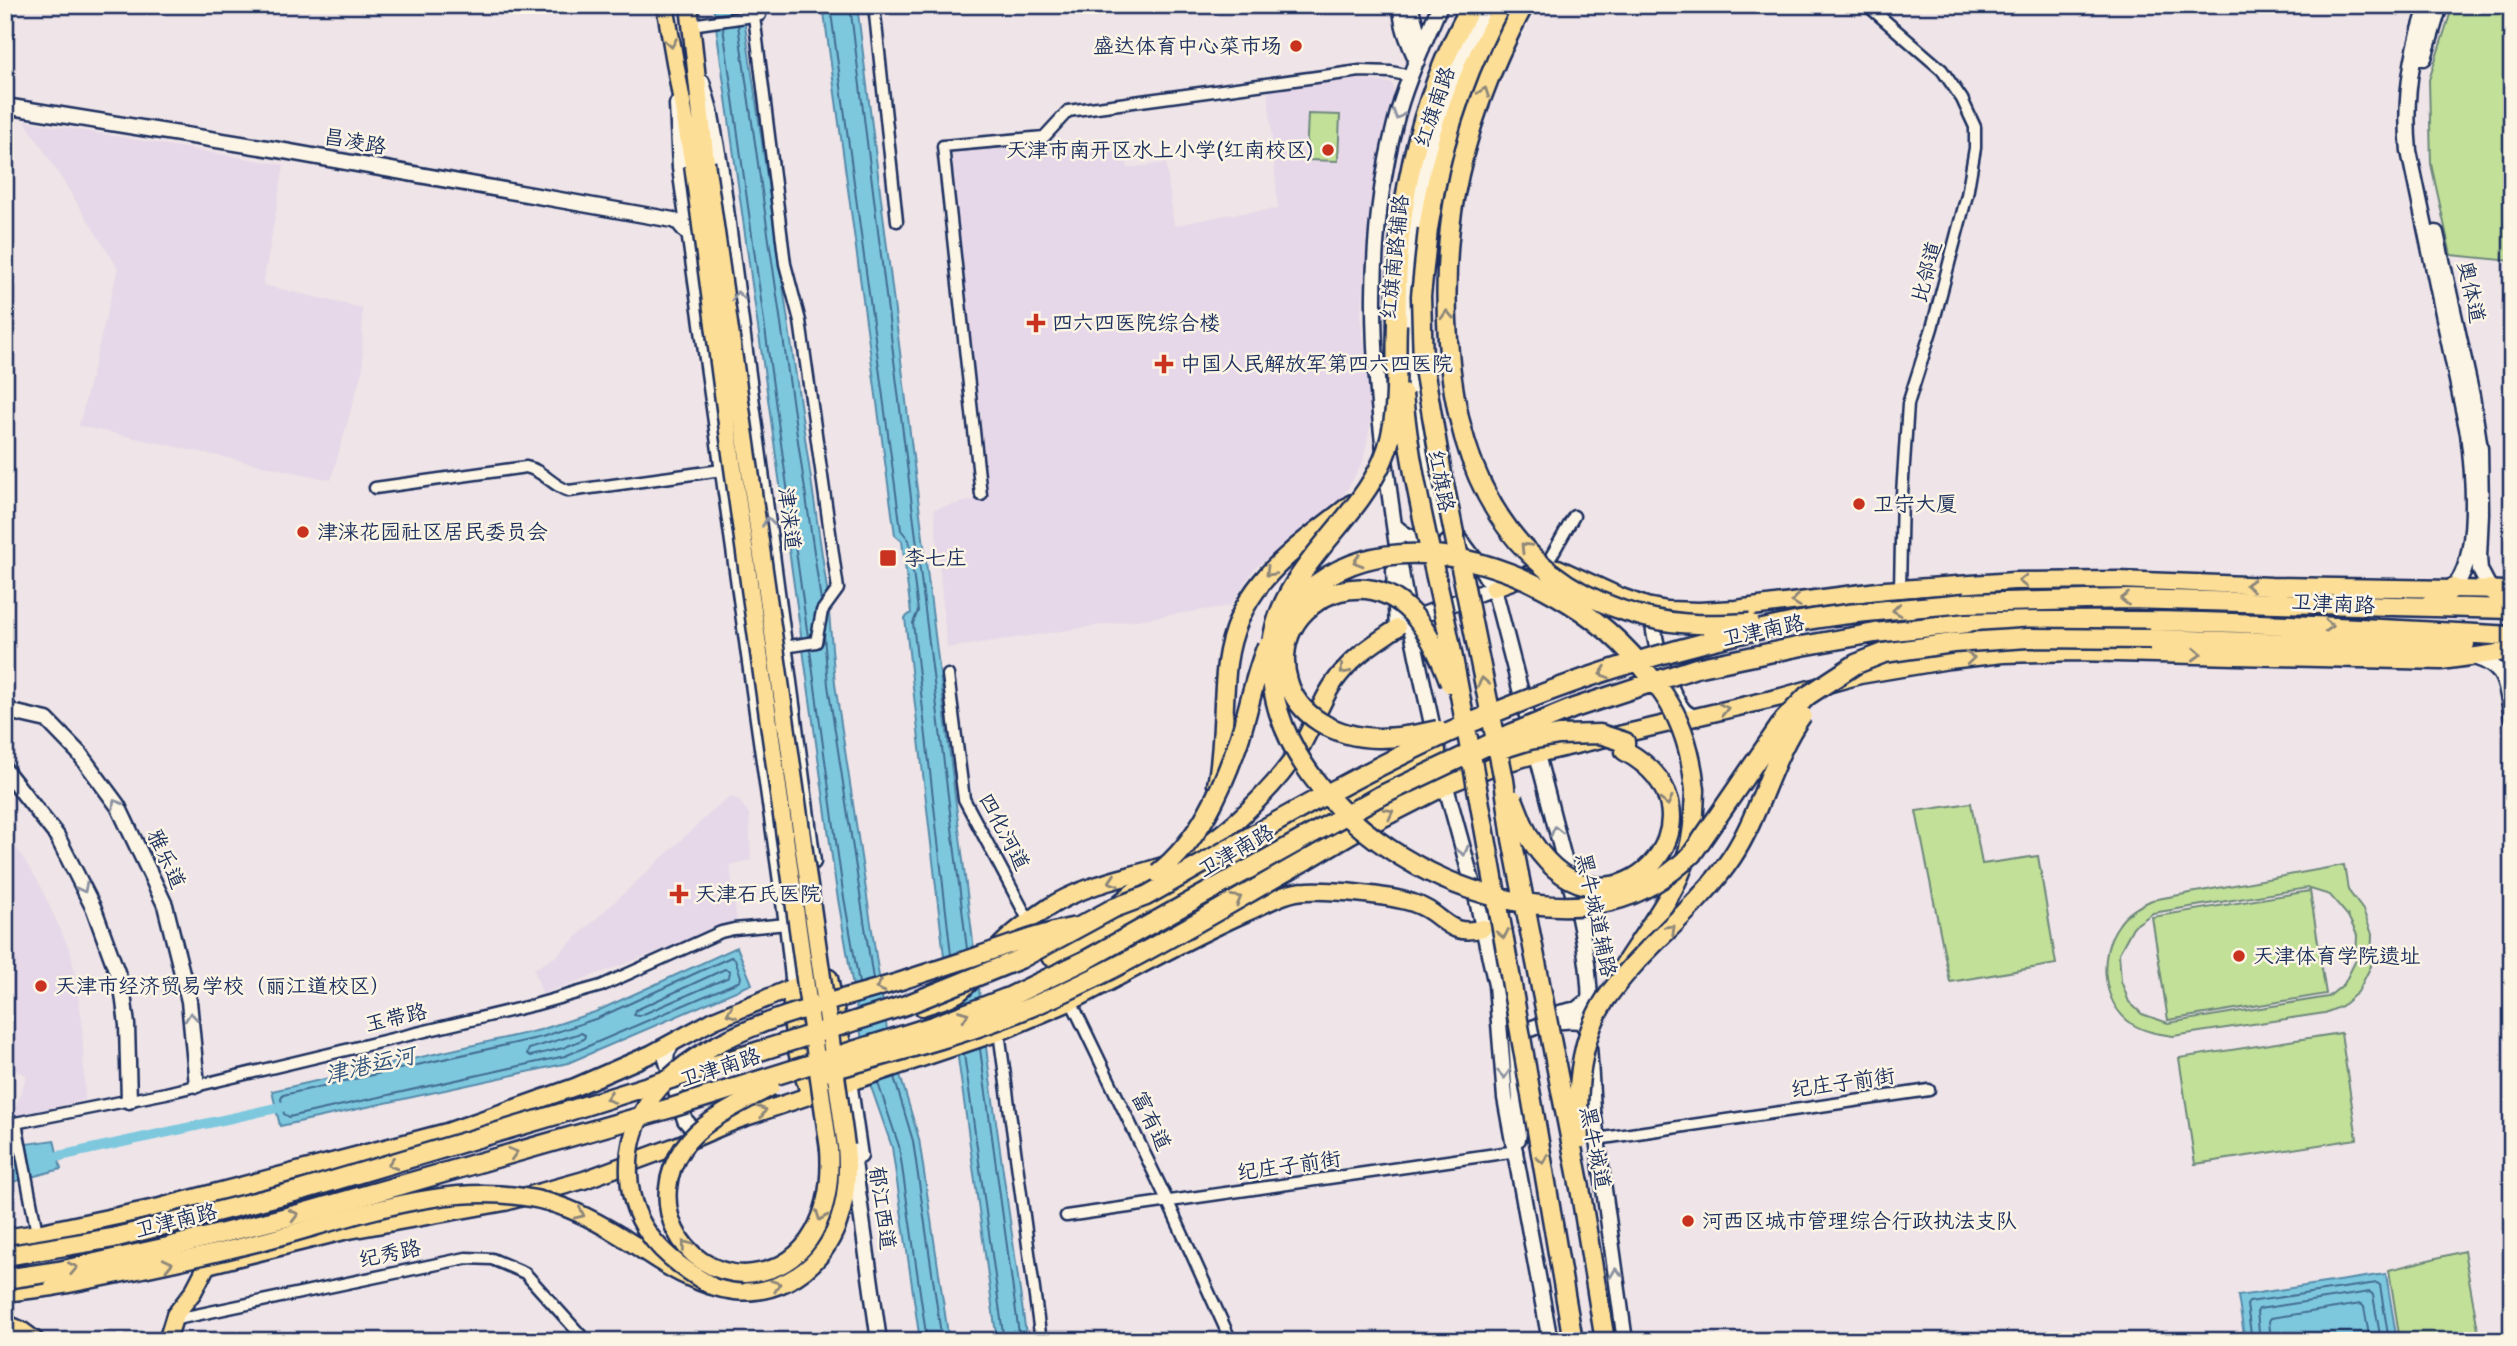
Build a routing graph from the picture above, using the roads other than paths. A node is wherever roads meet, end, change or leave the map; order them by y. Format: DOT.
graph roads {
  1 [pos="665,5"];
  2 [pos="689,5"];
  3 [pos="874,5"];
  4 [pos="1401,5"];
  5 [pos="1410,5"];
  6 [pos="1440,5"];
  7 [pos="1472,5"];
  8 [pos="1488,5"];
  9 [pos="1504,5"];
  10 [pos="1518,5"];
  11 [pos="1524,5"];
  12 [pos="1867,5"];
  13 [pos="2428,5"];
  14 [pos="2440,5"];
  15 [pos="691,25"];
  16 [pos="1420,55"];
  17 [pos="1472,65"];
  18 [pos="697,67"];
  19 [pos="1411,76"];
  20 [pos="677,80"];
  21 [pos="5,99"];
  22 [pos="5,106"];
  23 [pos="700,164"];
  24 [pos="683,188"];
  25 [pos="897,221"];
  26 [pos="1428,229"];
  27 [pos="690,237"];
  28 [pos="1397,324"];
  29 [pos="1410,354"];
  30 [pos="1374,356"];
  31 [pos="761,464"];
  32 [pos="723,470"];
  33 [pos="375,488"];
  34 [pos="981,495"];
  35 [pos="1360,497"];
  36 [pos="1439,515"];
  37 [pos="1574,516"];
  38 [pos="1393,524"];
  39 [pos="1556,564"];
  40 [pos="1493,588"];
  41 [pos="2453,588"];
  42 [pos="1900,589"];
  43 [pos="2490,589"];
  44 [pos="2512,590"];
  45 [pos="2425,607"];
  46 [pos="2512,607"];
  47 [pos="1667,610"];
  48 [pos="1793,623"];
  49 [pos="1404,624"];
  50 [pos="2512,636"];
  51 [pos="2512,644"];
  52 [pos="788,646"];
  53 [pos="2409,646"];
  54 [pos="2512,652"];
  55 [pos="2474,657"];
  56 [pos="948,675"];
  57 [pos="1833,677"];
  58 [pos="5,705"];
  59 [pos="1694,717"];
  60 [pos="2512,717"];
  61 [pos="1466,719"];
  62 [pos="1537,754"];
  63 [pos="1442,758"];
  64 [pos="5,770"];
  65 [pos="1504,780"];
  66 [pos="1446,785"];
  67 [pos="1214,798"];
  68 [pos="1116,916"];
  69 [pos="1029,920"];
  70 [pos="787,924"];
  71 [pos="1086,924"];
  72 [pos="1483,928"];
  73 [pos="1050,957"];
  74 [pos="1535,965"];
  75 [pos="829,978"];
  76 [pos="794,987"];
  77 [pos="1499,999"];
  78 [pos="1598,999"];
  79 [pos="1072,1001"];
  80 [pos="846,1030"];
  81 [pos="999,1032"];
  82 [pos="1588,1032"];
  83 [pos="659,1056"];
  84 [pos="848,1082"];
  85 [pos="197,1085"];
  86 [pos="771,1087"];
  87 [pos="1929,1090"];
  88 [pos="814,1092"];
  89 [pos="129,1101"];
  90 [pos="678,1114"];
  91 [pos="10,1124"];
  92 [pos="706,1133"];
  93 [pos="1597,1139"];
  94 [pos="676,1146"];
  95 [pos="1517,1151"];
  96 [pos="1580,1188"];
  97 [pos="1168,1202"];
  98 [pos="1066,1216"];
  99 [pos="37,1233"];
  100 [pos="5,1238"];
  101 [pos="5,1256"];
  102 [pos="5,1279"];
  103 [pos="710,1285"];
  104 [pos="5,1293"];
  105 [pos="172,1321"];
  106 [pos="5,1323"];
  107 [pos="36,1341"];
  108 [pos="167,1341"];
  109 [pos="586,1341"];
  110 [pos="879,1341"];
  111 [pos="889,1341"];
  112 [pos="1041,1341"];
  113 [pos="1231,1341"];
  114 [pos="1550,1341"];
  115 [pos="1573,1341"];
  116 [pos="1605,1341"];
  117 [pos="1625,1341"];
  1 -- 20 [label="main road, one-way"];
  2 -- 15 [label="main road, 津涞道"];
  3 -- 25 [label="street"];
  4 -- 16 [label="street"];
  5 -- 16 [label="street"];
  6 -- 16 [label="street, 红旗南路辅路"];
  7 -- 28 [label="highway, 红旗路"];
  8 -- 29 [label="street, 红旗南路辅路"];
  9 -- 17 [label="highway, 红旗南路"];
  10 -- 17 [label="highway"];
  48 -- 11 [label="highway, one-way, bridge"];
  12 -- 42 [label="street, 比邻道"];
  13 -- 41 [label="street"];
  14 -- 43 [label="street, 奥体道"];
  15 -- 18 [label="main road, 津涞道"];
  15 -- 52 [label="street"];
  16 -- 19 [label="street, 红旗南路辅路"];
  17 -- 26 [label="highway, 红旗南路"];
  18 -- 23 [label="main road, 津涞道"];
  31 -- 18 [label="street, 津涞道, one-way"];
  19 -- 30 [label="street, 红旗南路辅路, one-way"];
  19 -- 34 [label="street"];
  20 -- 23 [label="main road"];
  20 -- 24 [label="street"];
  21 -- 24 [label="street, 昌凌路"];
  22 -- 27 [label="street, 昌凌路"];
  23 -- 86 [label="main road, one-way, bridge"];
  103 -- 23 [label="main road, one-way, bridge"];
  24 -- 27 [label="street"];
  65 -- 26 [label="highway, 红旗路, one-way, bridge"];
  27 -- 32 [label="street"];
  28 -- 35 [label="highway, bridge"];
  28 -- 61 [label="highway, 红旗路, bridge"];
  29 -- 30 [label="street"];
  29 -- 36 [label="street, 红旗南路辅路"];
  30 -- 38 [label="street, 红旗南路辅路"];
  31 -- 32 [label="street"];
  52 -- 31 [label="street, 津涞道, one-way"];
  32 -- 33 [label="street"];
  32 -- 70 [label="street"];
  35 -- 57 [label="highway, bridge"];
  35 -- 67 [label="highway, one-way, bridge"];
  36 -- 38 [label="street"];
  36 -- 40 [label="street, 红旗南路辅路"];
  37 -- 39 [label="street"];
  38 -- 49 [label="street, 红旗南路辅路"];
  39 -- 40 [label="main road"];
  39 -- 47 [label="main road"];
  40 -- 49 [label="street"];
  40 -- 62 [label="street, 黑牛城道辅路"];
  41 -- 42 [label="main road, one-way"];
  41 -- 43 [label="main road"];
  41 -- 45 [label="highway"];
  42 -- 47 [label="main road, one-way"];
  43 -- 44 [label="main road"];
  43 -- 46 [label="highway"];
  45 -- 46 [label="highway, 卫津南路"];
  45 -- 48 [label="highway, 卫津南路, one-way, bridge"];
  47 -- 59 [label="street"];
  48 -- 61 [label="highway, 卫津南路, one-way, bridge"];
  49 -- 63 [label="street, 红旗南路辅路"];
  49 -- 69 [label="main road, one-way"];
  63 -- 50 [label="highway, 卫津南路, one-way, bridge"];
  51 -- 53 [label="highway"];
  52 -- 75 [label="street, 津涞道"];
  53 -- 55 [label="highway"];
  53 -- 57 [label="highway, bridge"];
  54 -- 55 [label="main road"];
  59 -- 55 [label="main road, one-way"];
  55 -- 60 [label="street"];
  56 -- 69 [label="street, 四化河道"];
  78 -- 57 [label="highway, one-way, bridge"];
  85 -- 58 [label="street, 雅乐道, one-way"];
  59 -- 62 [label="main road"];
  61 -- 61 [label="highway, bridge"];
  61 -- 68 [label="highway, 卫津南路, bridge"];
  61 -- 115 [label="highway, 红旗路, one-way, bridge"];
  62 -- 66 [label="main road"];
  78 -- 62 [label="street, 黑牛城道辅路, one-way"];
  63 -- 65 [label="highway, one-way, bridge"];
  63 -- 66 [label="street"];
  63 -- 68 [label="main road"];
  90 -- 63 [label="highway, 卫津南路, one-way, bridge"];
  64 -- 89 [label="street, one-way"];
  65 -- 74 [label="highway, 红旗路, bridge"];
  66 -- 72 [label="street, one-way"];
  86 -- 66 [label="highway, one-way, bridge"];
  67 -- 68 [label="highway, bridge"];
  78 -- 67 [label="highway, one-way, bridge"];
  68 -- 71 [label="highway, 卫津南路, bridge"];
  68 -- 73 [label="main road"];
  68 -- 79 [label="main road"];
  69 -- 73 [label="street, 富有道"];
  69 -- 80 [label="main road, bridge"];
  70 -- 76 [label="street"];
  70 -- 85 [label="street, 玉带路"];
  71 -- 101 [label="highway, 卫津南路, one-way, bridge"];
  71 -- 103 [label="main road, one-way, bridge"];
  72 -- 77 [label="street"];
  72 -- 79 [label="main road"];
  73 -- 79 [label="street, 富有道"];
  74 -- 96 [label="highway, 黑牛城道, bridge"];
  75 -- 76 [label="main road"];
  75 -- 80 [label="main road"];
  76 -- 83 [label="main road, one-way"];
  76 -- 88 [label="main road"];
  77 -- 78 [label="street"];
  77 -- 95 [label="street, one-way"];
  78 -- 82 [label="street, 黑牛城道辅路"];
  78 -- 96 [label="highway, bridge"];
  79 -- 81 [label="main road"];
  79 -- 97 [label="street, 富有道"];
  80 -- 84 [label="main road"];
  81 -- 84 [label="main road"];
  81 -- 112 [label="street"];
  82 -- 93 [label="street, 黑牛城道辅路"];
  82 -- 95 [label="street"];
  83 -- 90 [label="street"];
  83 -- 99 [label="main road"];
  84 -- 88 [label="main road"];
  84 -- 110 [label="street, 郁江西道"];
  84 -- 111 [label="street, 郁江西道"];
  85 -- 89 [label="street, 玉带路"];
  86 -- 90 [label="highway, bridge"];
  87 -- 93 [label="street, 纪庄子前街"];
  92 -- 88 [label="main road, one-way"];
  89 -- 91 [label="street, 玉带路"];
  90 -- 92 [label="street"];
  90 -- 94 [label="street"];
  102 -- 90 [label="highway, 卫津南路, one-way, bridge"];
  91 -- 99 [label="street"];
  92 -- 94 [label="main road"];
  117 -- 93 [label="street, 黑牛城道辅路, one-way"];
  94 -- 105 [label="main road"];
  95 -- 97 [label="street, 纪庄子前街"];
  95 -- 114 [label="street"];
  96 -- 116 [label="highway, 黑牛城道, bridge"];
  97 -- 98 [label="street, 纪庄子前街"];
  97 -- 113 [label="street, 富有道"];
  99 -- 100 [label="main road"];
  104 -- 103 [label="main road, one-way, bridge"];
  105 -- 108 [label="main road"];
  105 -- 109 [label="street, 纪秀路"];
  106 -- 107 [label="main road"];
}
